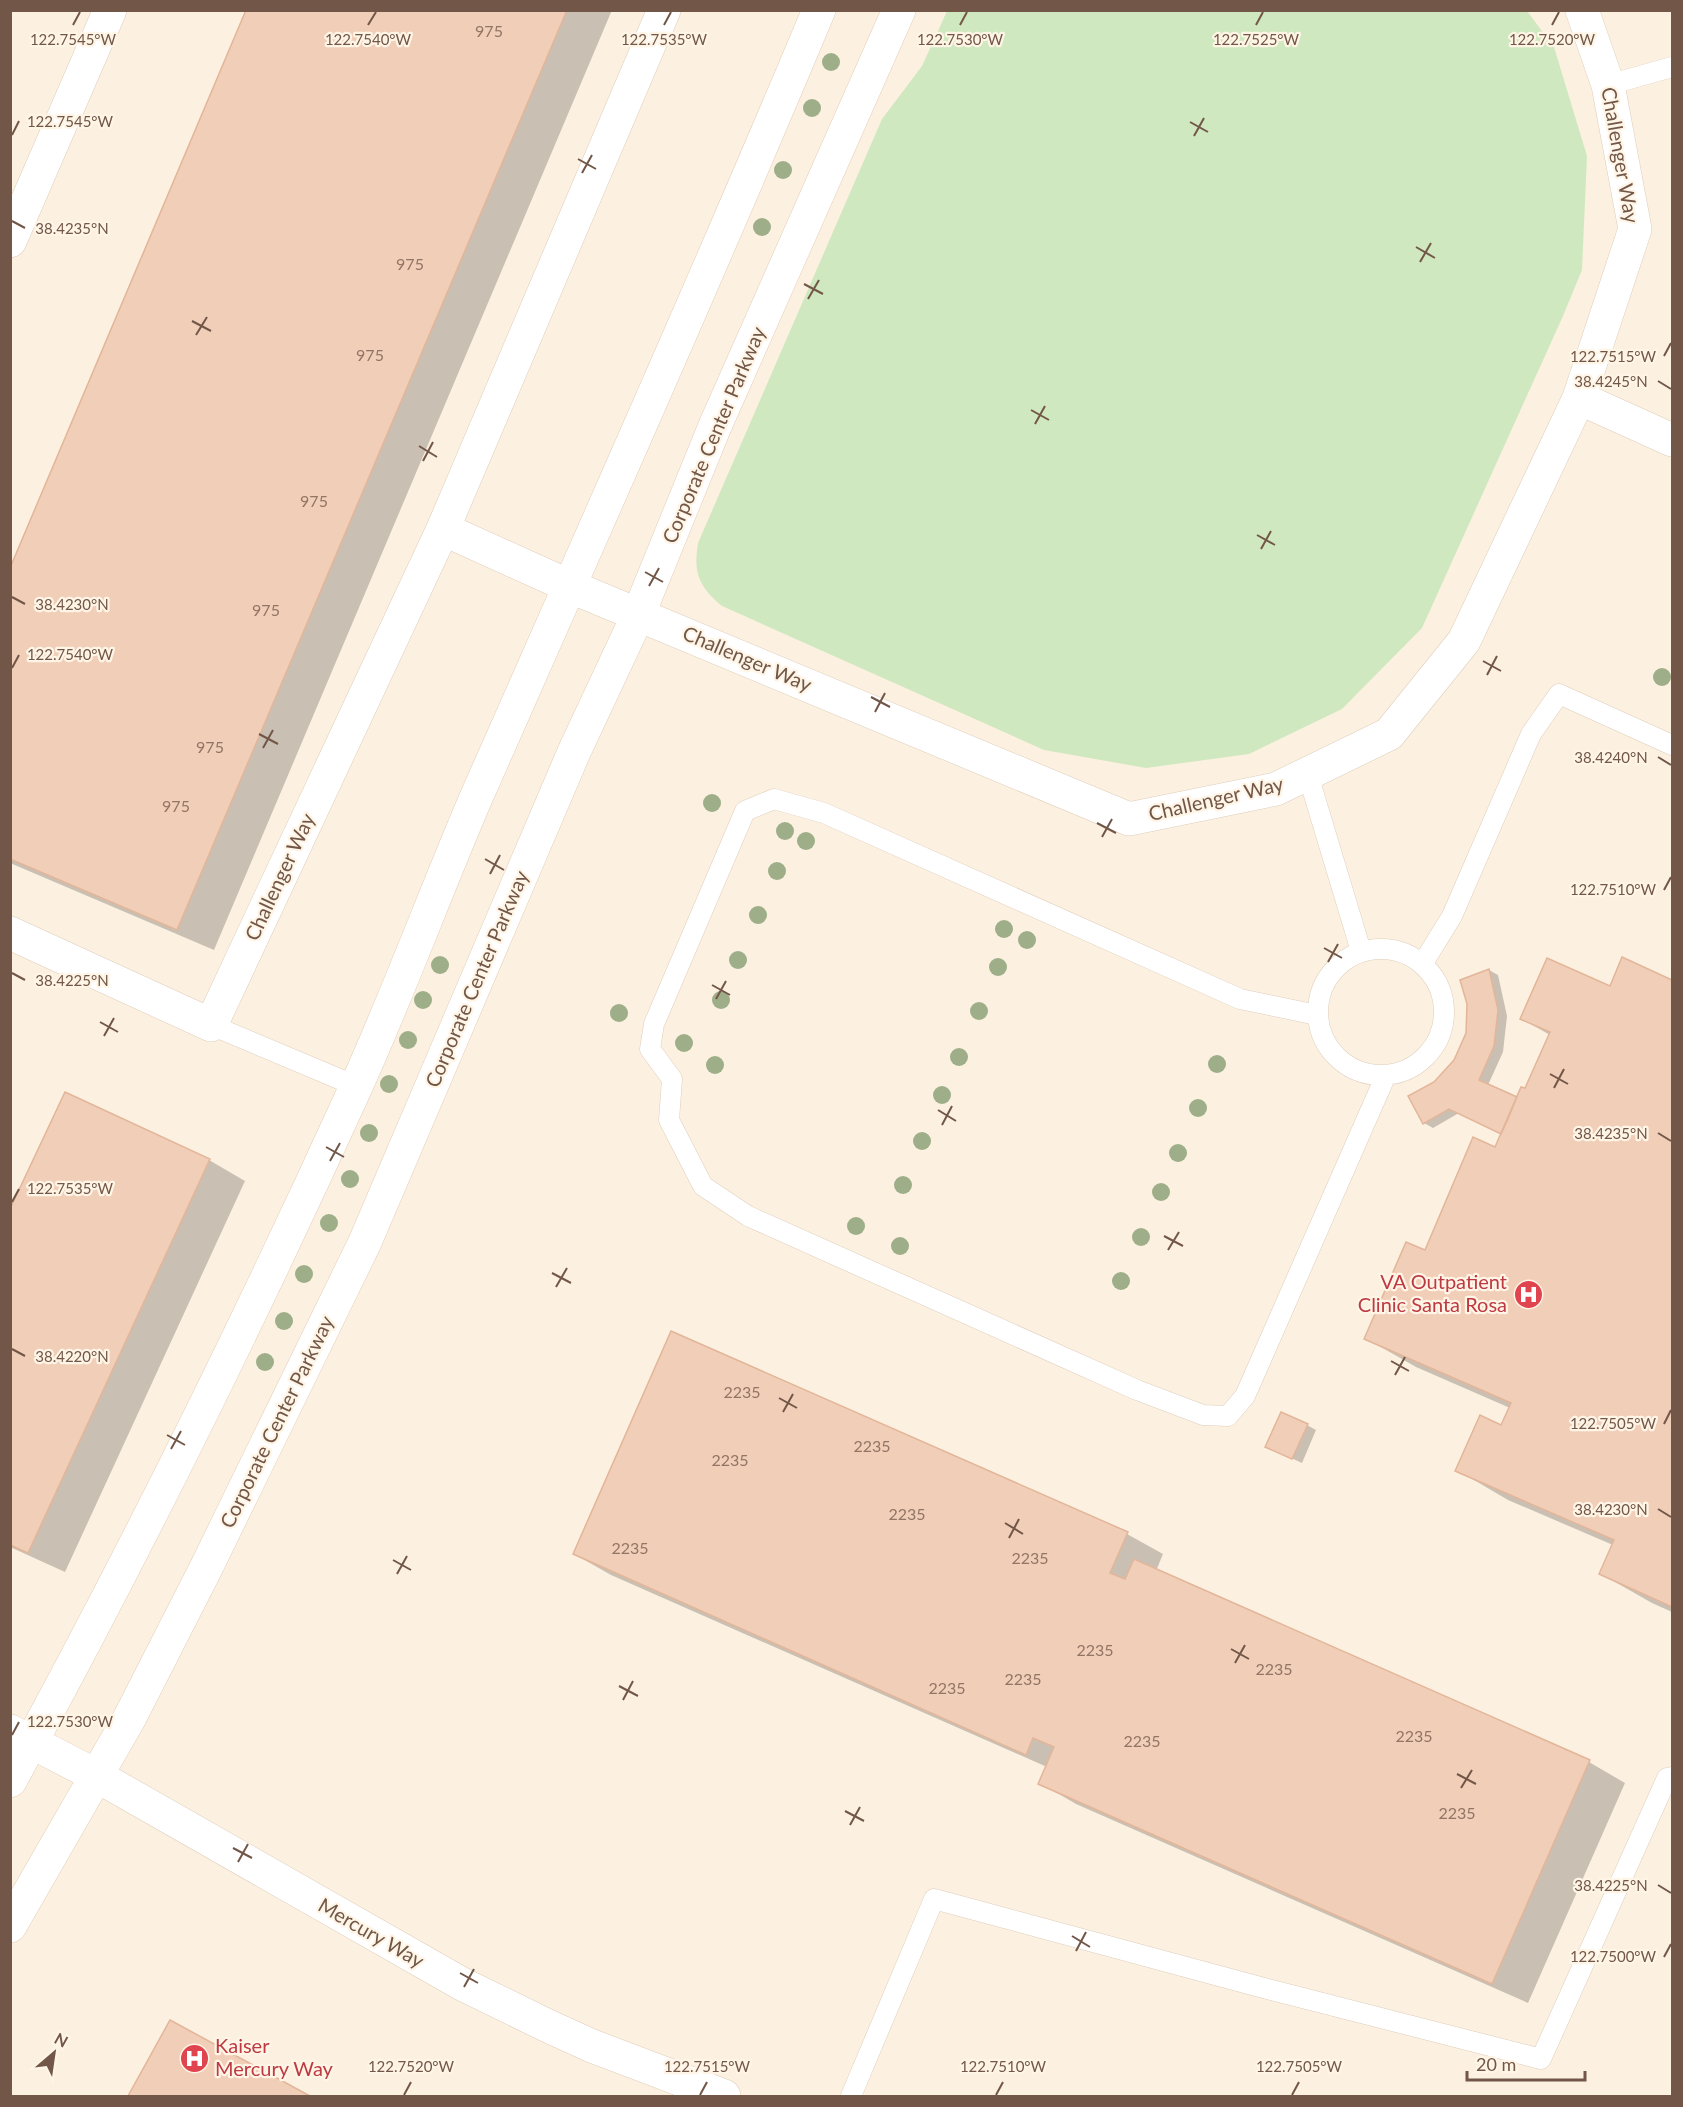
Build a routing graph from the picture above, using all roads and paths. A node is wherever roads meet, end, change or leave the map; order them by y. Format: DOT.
graph roads {
  1 [pos="110,10"];
  2 [pos="664,10"];
  3 [pos="819,10"];
  4 [pos="899,10"];
  5 [pos="1582,10"];
  6 [pos="1672,67"];
  7 [pos="1608,84"];
  8 [pos="10,242"];
  9 [pos="1579,398"];
  10 [pos="1672,440"];
  11 [pos="443,529"];
  12 [pos="569,586"];
  13 [pos="639,614"];
  14 [pos="1672,745"];
  15 [pos="1308,775"];
  16 [pos="10,933"];
  17 [pos="1361,951"];
  18 [pos="1423,963"];
  19 [pos="1317,1015"];
  20 [pos="211,1025"];
  21 [pos="1386,1075"];
  22 [pos="356,1086"];
  23 [pos="22,1736"];
  24 [pos="97,1776"];
  25 [pos="1672,1777"];
  26 [pos="10,1781"];
  27 [pos="10,1926"];
  28 [pos="724,2097"];
  29 [pos="851,2097"];
  1 -- 8 [label="street"];
  2 -- 11 [label="street, Challenger Way"];
  3 -- 12 [label="street"];
  4 -- 13 [label="street, Corporate Center Parkway"];
  5 -- 7 [label="street, Challenger Way"];
  6 -- 7 [label="lane"];
  7 -- 9 [label="street, Challenger Way"];
  9 -- 10 [label="street"];
  9 -- 15 [label="street, Challenger Way"];
  11 -- 12 [label="street, Challenger Way"];
  11 -- 20 [label="street, Challenger Way"];
  12 -- 13 [label="street, Challenger Way"];
  12 -- 22 [label="street"];
  13 -- 15 [label="street, Challenger Way"];
  13 -- 24 [label="street, Corporate Center Parkway"];
  14 -- 18 [label="lane"];
  15 -- 17 [label="lane"];
  16 -- 20 [label="street"];
  17 -- 18 [label="lane"];
  17 -- 19 [label="lane"];
  18 -- 21 [label="lane"];
  19 -- 21 [label="lane"];
  19 -- 21 [label="lane"];
  20 -- 22 [label="lane"];
  22 -- 23 [label="street"];
  23 -- 24 [label="street, Mercury Way"];
  23 -- 26 [label="street"];
  24 -- 27 [label="street, Corporate Center Parkway"];
  24 -- 28 [label="street, Mercury Way"];
  25 -- 29 [label="lane"];
}
